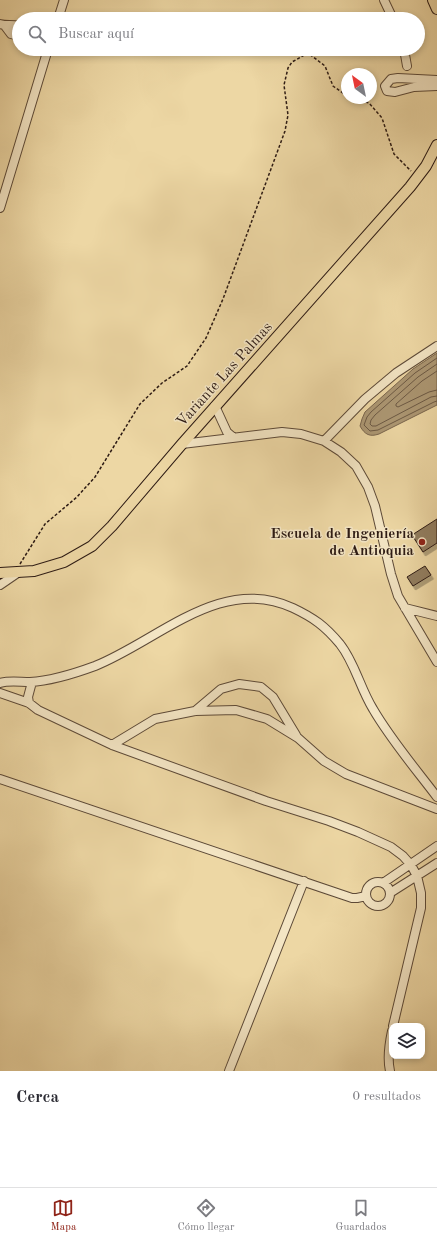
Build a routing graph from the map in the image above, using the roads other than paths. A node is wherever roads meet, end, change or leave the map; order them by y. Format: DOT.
graph roads {
  1 [pos="64,0"];
  2 [pos="384,0"];
  3 [pos="434,0"];
  4 [pos="437,9"];
  5 [pos="60,12"];
  6 [pos="390,12"];
  7 [pos="3,25"];
  8 [pos="12,34"];
  9 [pos="46,56"];
  10 [pos="405,56"];
  11 [pos="407,66"];
  12 [pos="437,80"];
  13 [pos="437,86"];
  14 [pos="437,145"];
  15 [pos="0,208"];
  16 [pos="437,346"];
  17 [pos="215,406"];
  18 [pos="232,437"];
  19 [pos="324,441"];
  20 [pos="182,444"];
  21 [pos="17,572"];
  22 [pos="0,573"];
  23 [pos="0,585"];
  24 [pos="405,608"];
  25 [pos="437,616"];
  26 [pos="437,662"];
  27 [pos="32,682"];
  28 [pos="0,683"];
  29 [pos="0,693"];
  30 [pos="29,704"];
  31 [pos="195,712"];
  32 [pos="298,738"];
  33 [pos="112,745"];
  34 [pos="0,779"];
  35 [pos="437,797"];
  36 [pos="437,809"];
  37 [pos="437,846"];
  38 [pos="437,863"];
  39 [pos="411,865"];
  40 [pos="417,876"];
  41 [pos="304,881"];
  42 [pos="383,882"];
  43 [pos="390,893"];
  44 [pos="366,896"];
  45 [pos="394,1023"];
  46 [pos="389,1044"];
  47 [pos="229,1071"];
  48 [pos="390,1071"];
  1 -- 5 [label="street"];
  2 -- 6 [label="street"];
  3 -- 4 [label="main road"];
  7 -- 8 [label="street"];
  9 -- 15 [label="street"];
  10 -- 11 [label="street"];
  12 -- 13 [label="street"];
  14 -- 17 [label="main road, Variante Las Palmas"];
  16 -- 19 [label="street"];
  17 -- 18 [label="street"];
  17 -- 20 [label="main road, Variante Las Palmas"];
  18 -- 19 [label="street"];
  18 -- 20 [label="street"];
  19 -- 24 [label="street"];
  20 -- 21 [label="main road, Variante Las Palmas"];
  21 -- 22 [label="main road, Variante Las Palmas"];
  21 -- 23 [label="street"];
  24 -- 25 [label="street"];
  24 -- 26 [label="street"];
  27 -- 28 [label="street"];
  27 -- 30 [label="street"];
  27 -- 35 [label="street"];
  29 -- 30 [label="street"];
  30 -- 33 [label="street"];
  31 -- 32 [label="street"];
  31 -- 32 [label="street"];
  31 -- 33 [label="street"];
  32 -- 36 [label="street"];
  33 -- 39 [label="street"];
  34 -- 41 [label="street"];
  37 -- 39 [label="street"];
  38 -- 40 [label="street"];
  39 -- 40 [label="street"];
  39 -- 42 [label="street"];
  40 -- 43 [label="street"];
  40 -- 45 [label="street"];
  41 -- 44 [label="street"];
  41 -- 47 [label="street"];
  42 -- 43 [label="street"];
  42 -- 44 [label="street"];
  43 -- 44 [label="street"];
  46 -- 48 [label="street"];
}
